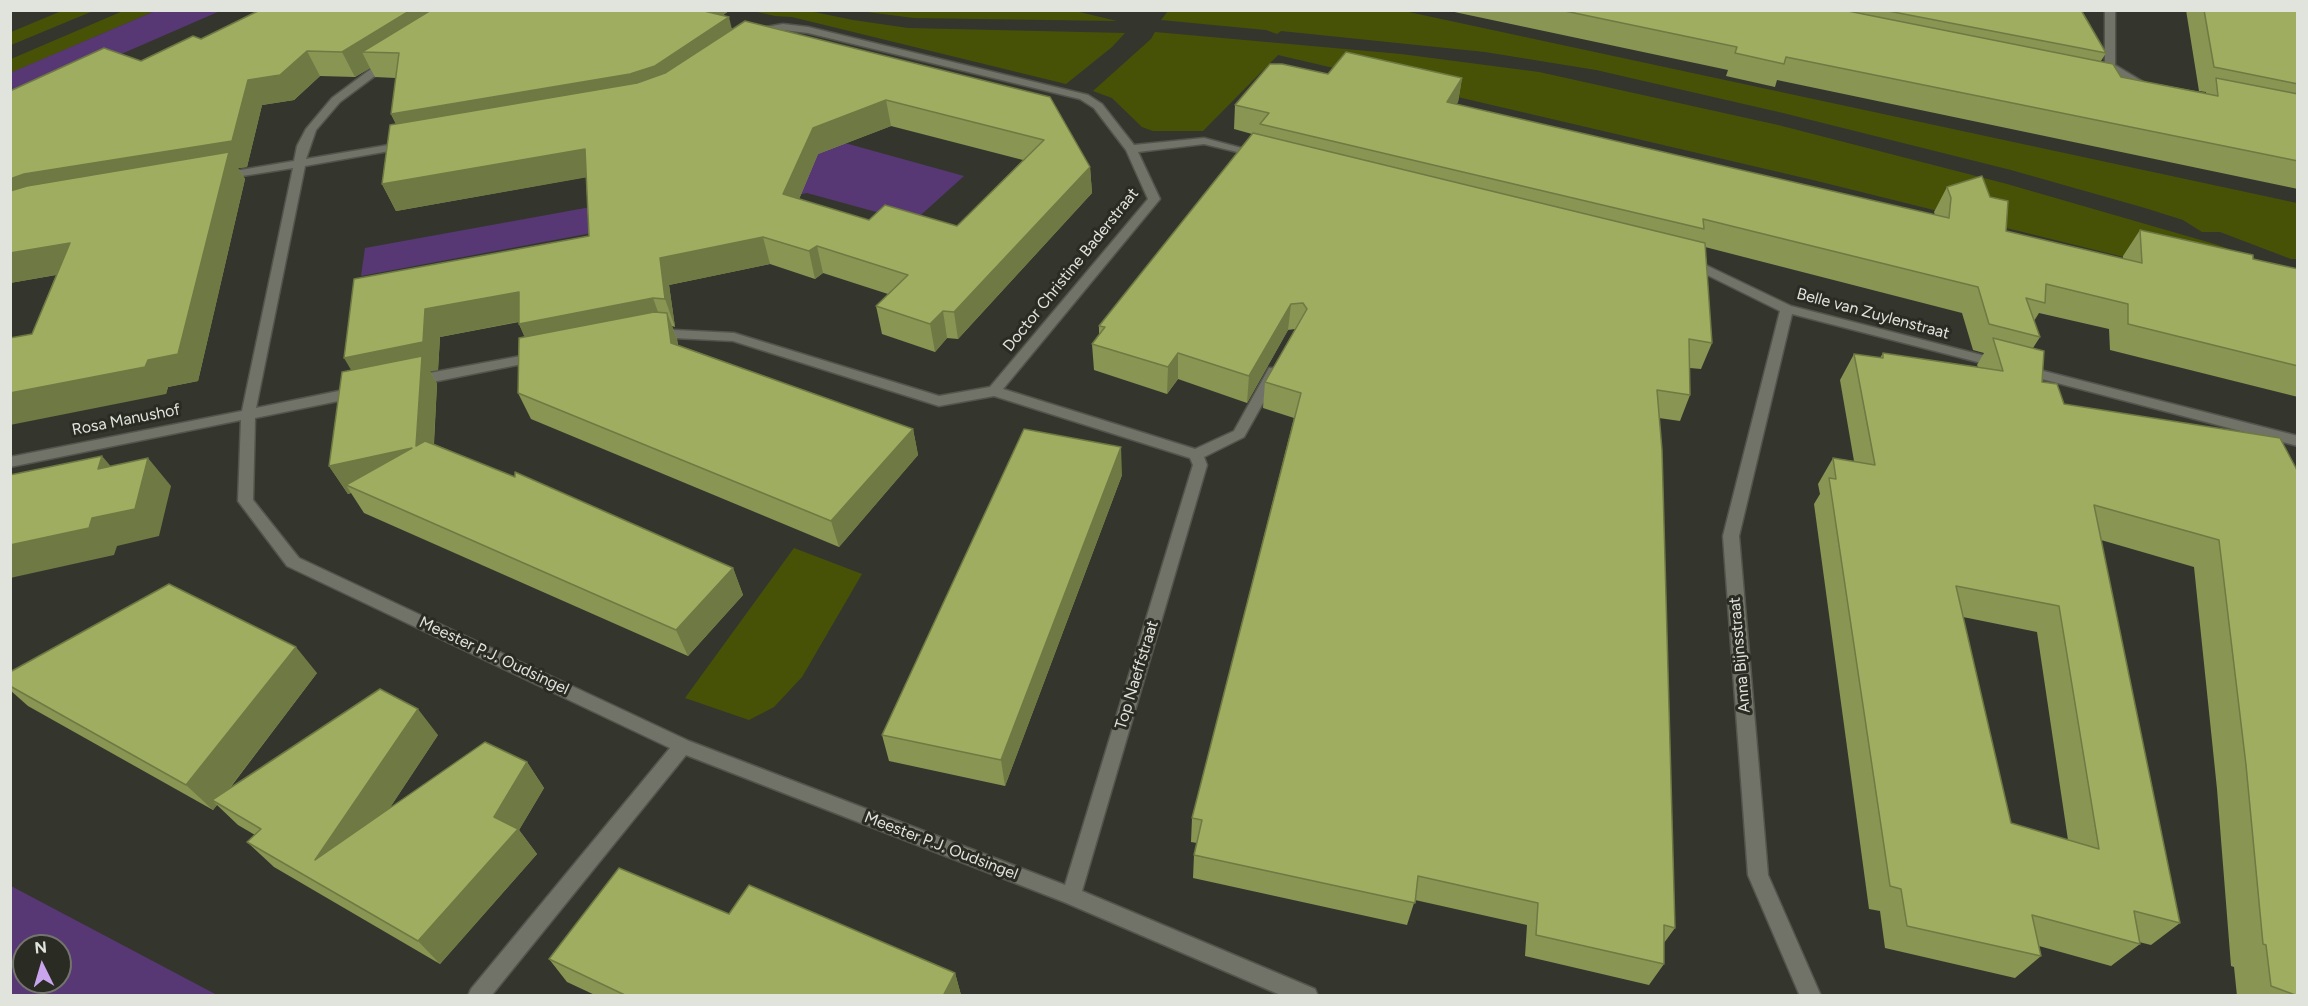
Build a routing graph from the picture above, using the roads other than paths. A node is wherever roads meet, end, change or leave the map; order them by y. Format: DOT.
graph roads {
  1 [pos="2096,10"];
  2 [pos="2110,12"];
  3 [pos="744,43"];
  4 [pos="400,53"];
  5 [pos="2120,84"];
  6 [pos="2141,85"];
  7 [pos="2152,87"];
  8 [pos="417,143"];
  9 [pos="1131,149"];
  10 [pos="1271,157"];
  11 [pos="299,163"];
  12 [pos="207,179"];
  13 [pos="1673,257"];
  14 [pos="1787,309"];
  15 [pos="639,336"];
  16 [pos="1283,354"];
  17 [pos="546,355"];
  18 [pos="397,385"];
  19 [pos="374,389"];
  20 [pos="994,391"];
  21 [pos="248,414"];
  22 [pos="2298,441"];
  23 [pos="1196,455"];
  24 [pos="10,462"];
  25 [pos="683,746"];
  26 [pos="1071,896"];
  27 [pos="478,996"];
  28 [pos="1308,996"];
  29 [pos="1811,996"];
  1 -- 2 [label="street"];
  2 -- 6 [label="street"];
  3 -- 9 [label="street, Doctor Christine Baderstraat"];
  4 -- 11 [label="street, Meester P.J. Oudsingel"];
  5 -- 6 [label="street"];
  6 -- 7 [label="street"];
  8 -- 11 [label="street"];
  9 -- 10 [label="street"];
  9 -- 20 [label="street, Doctor Christine Baderstraat"];
  11 -- 12 [label="street"];
  11 -- 21 [label="street, Meester P.J. Oudsingel"];
  13 -- 14 [label="street, Belle van Zuylenstraat"];
  14 -- 22 [label="street, Belle van Zuylenstraat"];
  14 -- 29 [label="street, Anna Bijnsstraat"];
  15 -- 20 [label="street"];
  16 -- 23 [label="street"];
  17 -- 18 [label="street"];
  19 -- 21 [label="street"];
  20 -- 23 [label="street"];
  21 -- 24 [label="street, Rosa Manushof"];
  21 -- 25 [label="street, Meester P.J. Oudsingel"];
  23 -- 26 [label="street, Top Naeffstraat"];
  25 -- 26 [label="street, Meester P.J. Oudsingel"];
  25 -- 27 [label="street"];
  26 -- 28 [label="street, Meester P.J. Oudsingel"];
}
